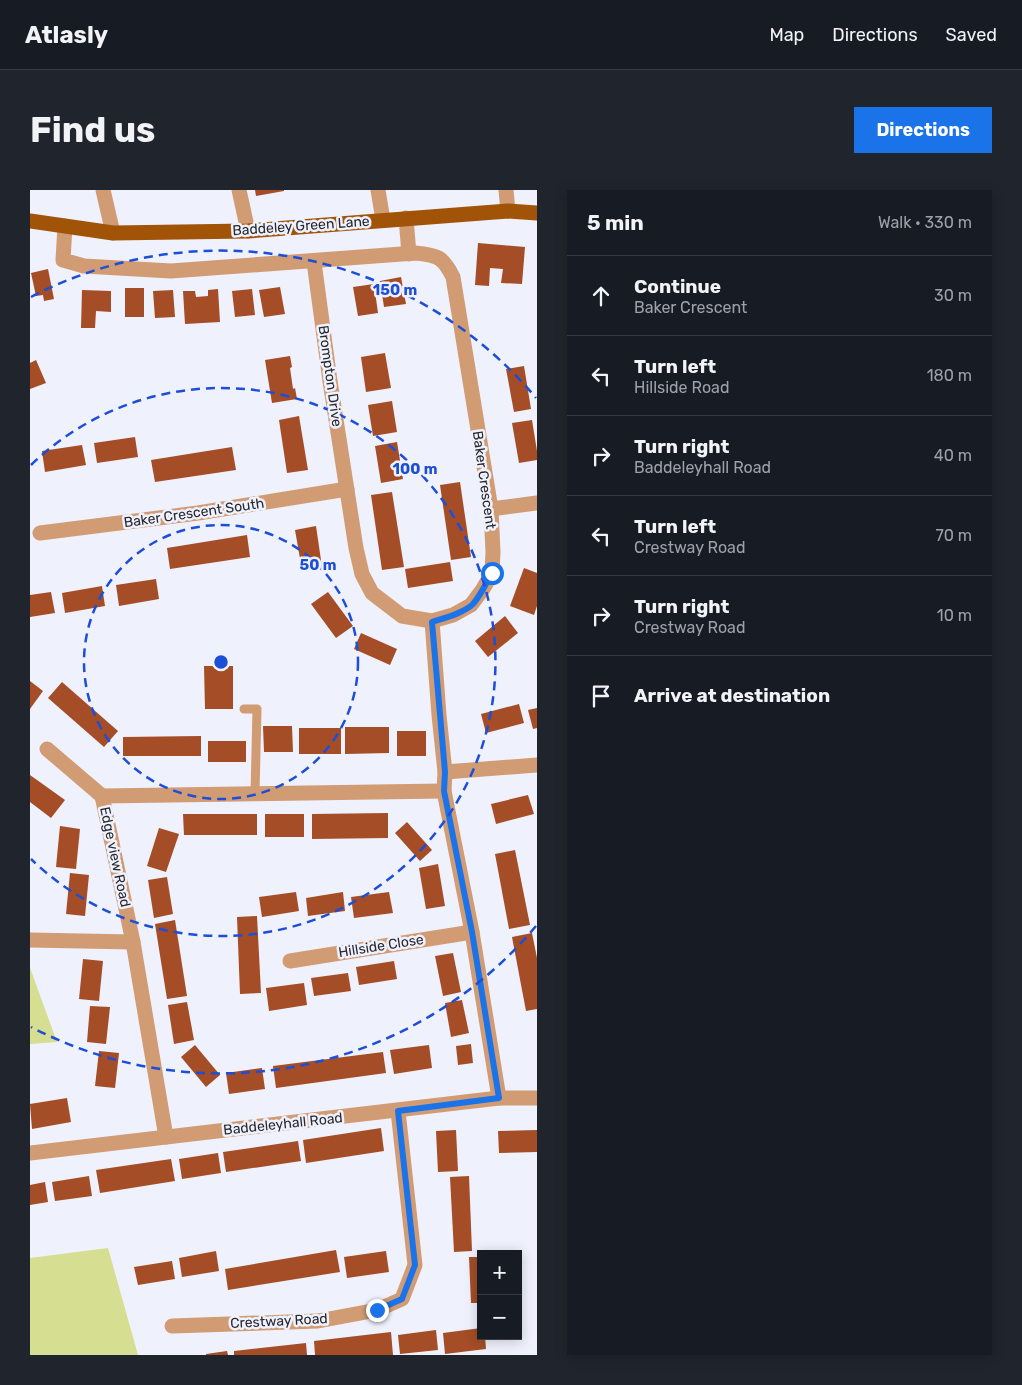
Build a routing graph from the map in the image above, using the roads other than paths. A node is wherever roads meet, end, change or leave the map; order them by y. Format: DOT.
graph roads {
  1 [pos="103,190"];
  2 [pos="239,190"];
  3 [pos="378,190"];
  4 [pos="506,190"];
  5 [pos="508,211"];
  6 [pos="537,213"];
  7 [pos="406,218"];
  8 [pos="384,220"];
  9 [pos="30,221"];
  10 [pos="65,226"];
  11 [pos="248,230"];
  12 [pos="113,232"];
  13 [pos="409,254"];
  14 [pos="314,262"];
  15 [pos="347,489"];
  16 [pos="537,503"];
  17 [pos="491,509"];
  18 [pos="40,533"];
  19 [pos="432,622"];
  20 [pos="244,709"];
  21 [pos="47,749"];
  22 [pos="537,765"];
  23 [pos="445,772"];
  24 [pos="444,791"];
  25 [pos="255,794"];
  26 [pos="102,796"];
  27 [pos="472,932"];
  28 [pos="30,940"];
  29 [pos="132,942"];
  30 [pos="290,961"];
  31 [pos="499,1098"];
  32 [pos="537,1098"];
  33 [pos="398,1111"];
  34 [pos="166,1137"];
  35 [pos="30,1153"];
  36 [pos="172,1326"];
  1 -- 12 [label="street"];
  2 -- 11 [label="street"];
  3 -- 8 [label="street"];
  4 -- 5 [label="street"];
  5 -- 6 [label="main road, Baddeley Green Lane"];
  5 -- 7 [label="main road, Baddeley Green Lane"];
  7 -- 8 [label="main road, Baddeley Green Lane"];
  7 -- 13 [label="street"];
  8 -- 11 [label="main road, Baddeley Green Lane"];
  9 -- 10 [label="main road, Baddeley Green Lane"];
  10 -- 12 [label="main road, Baddeley Green Lane"];
  10 -- 14 [label="street"];
  11 -- 12 [label="main road, Baddeley Green Lane"];
  13 -- 14 [label="street"];
  13 -- 17 [label="street, Baker Crescent"];
  14 -- 15 [label="street, Brompton Drive"];
  15 -- 18 [label="street, Baker Crescent South"];
  15 -- 19 [label="street"];
  16 -- 17 [label="street"];
  17 -- 19 [label="street, Baker Crescent"];
  19 -- 23 [label="street"];
  20 -- 25 [label="lane"];
  21 -- 26 [label="street"];
  22 -- 23 [label="street"];
  23 -- 24 [label="street"];
  24 -- 25 [label="street, Edge view Road"];
  24 -- 27 [label="street"];
  25 -- 26 [label="street, Edge view Road"];
  26 -- 29 [label="street, Edge view Road"];
  27 -- 30 [label="street, Hillside Close"];
  27 -- 31 [label="street"];
  28 -- 29 [label="street"];
  29 -- 34 [label="street, Edge view Road"];
  31 -- 32 [label="street, Baddeleyhall Road"];
  31 -- 33 [label="street, Baddeleyhall Road"];
  33 -- 34 [label="street, Baddeleyhall Road"];
  33 -- 36 [label="street, Crestway Road"];
  34 -- 35 [label="street, Baddeleyhall Road"];
}
